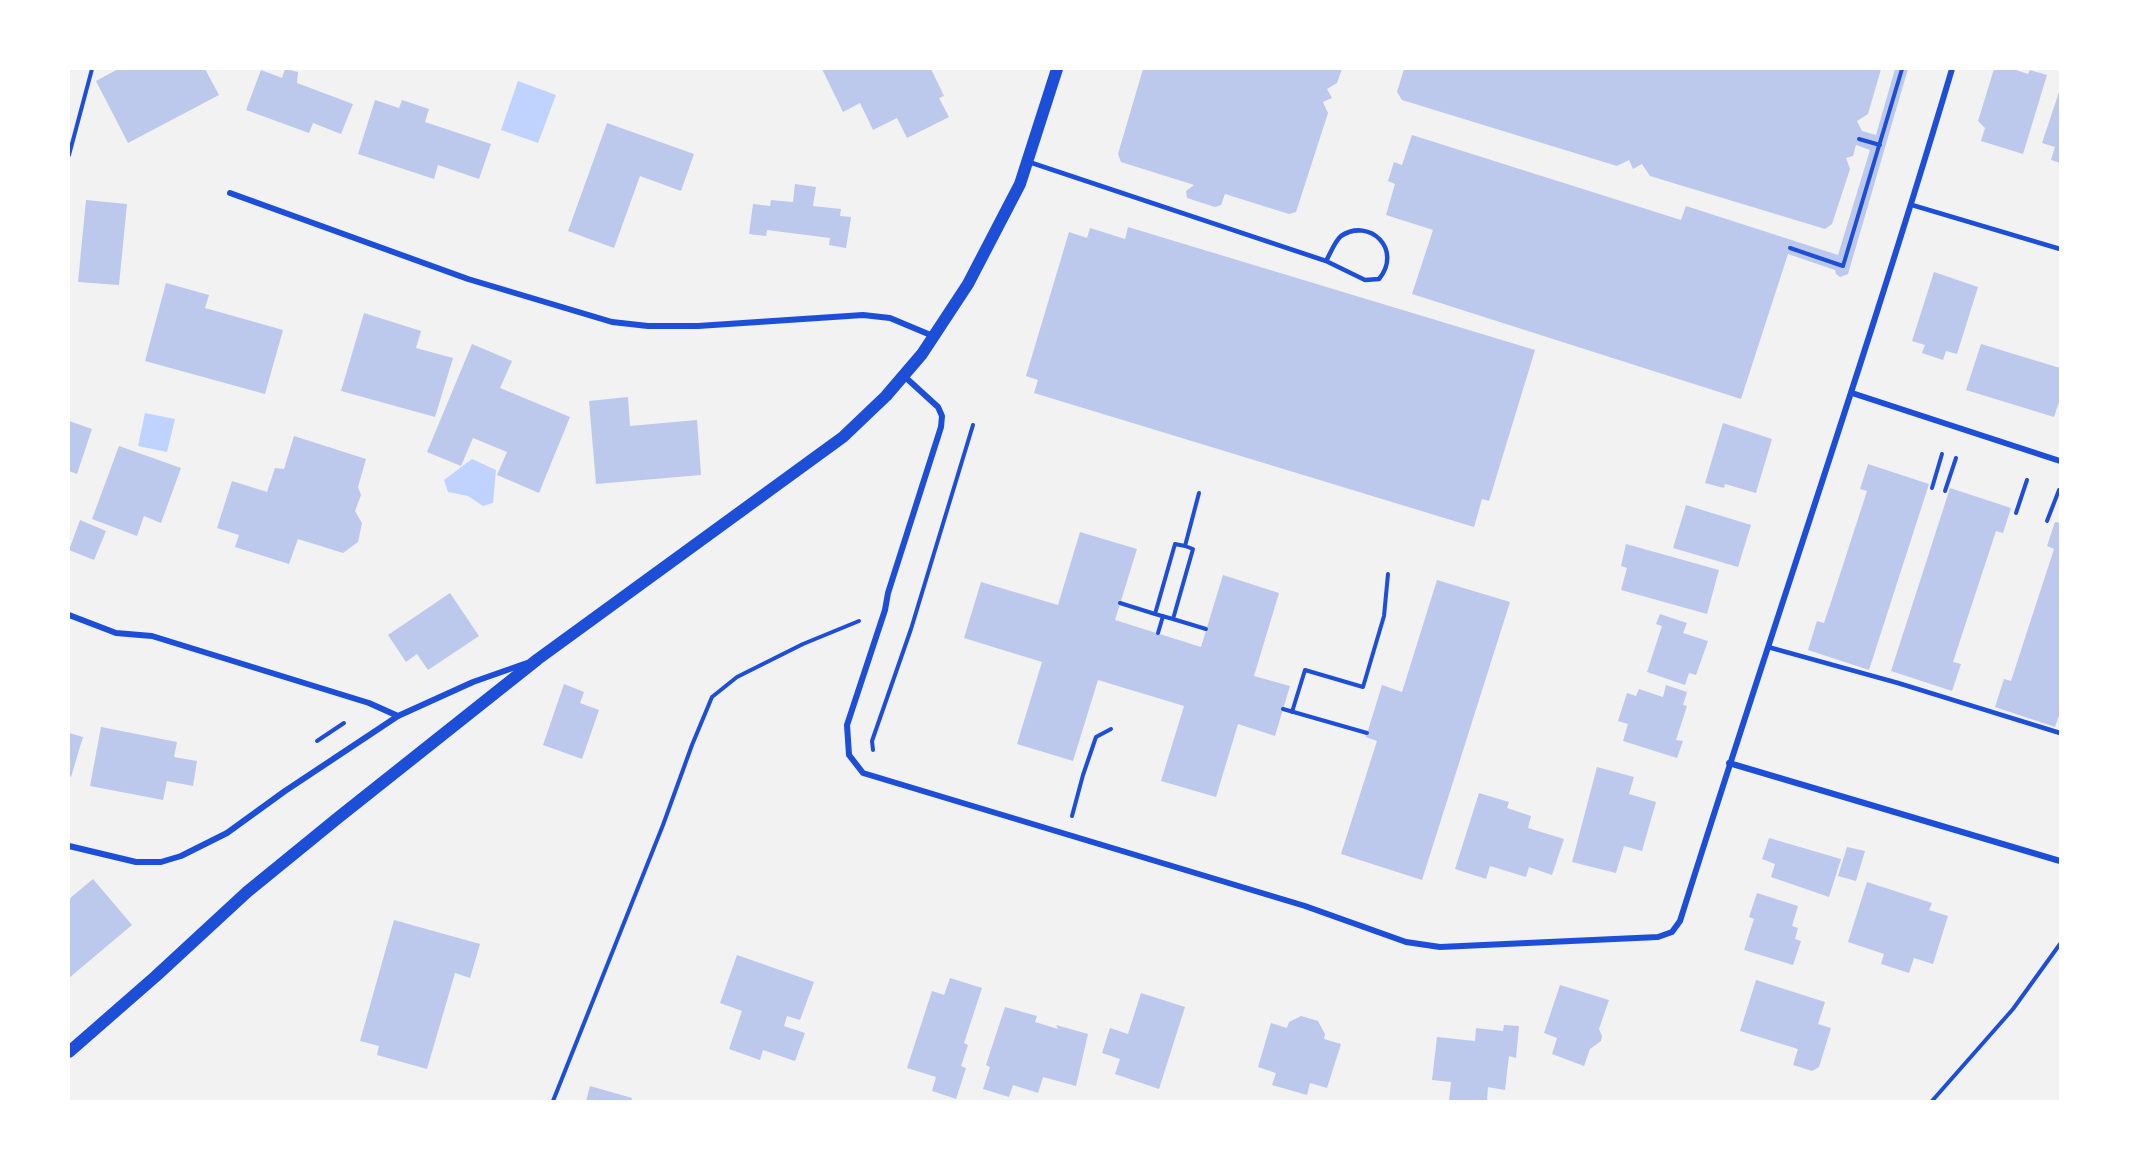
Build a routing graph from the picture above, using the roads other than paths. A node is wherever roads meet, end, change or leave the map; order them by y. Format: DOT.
graph roads {
  1 [pos="1057,69"];
  2 [pos="1952,69"];
  3 [pos="1027,162"];
  4 [pos="230,193"];
  5 [pos="1912,205"];
  6 [pos="2060,249"];
  7 [pos="1326,261"];
  8 [pos="934,336"];
  9 [pos="904,376"];
  10 [pos="1852,393"];
  11 [pos="2060,461"];
  12 [pos="69,615"];
  13 [pos="1768,647"];
  14 [pos="538,659"];
  15 [pos="398,716"];
  16 [pos="2060,733"];
  17 [pos="1730,763"];
  18 [pos="69,846"];
  19 [pos="2060,861"];
  20 [pos="69,1052"];
  1 -- 3 [label="main road"];
  2 -- 5 [label="street"];
  3 -- 7 [label="lane"];
  3 -- 8 [label="main road"];
  4 -- 8 [label="street"];
  5 -- 6 [label="lane"];
  5 -- 10 [label="street"];
  7 -- 7 [label="lane"];
  8 -- 9 [label="main road"];
  9 -- 14 [label="main road"];
  9 -- 17 [label="street"];
  10 -- 11 [label="street"];
  10 -- 13 [label="street"];
  12 -- 15 [label="street"];
  13 -- 16 [label="lane"];
  13 -- 17 [label="street"];
  14 -- 15 [label="street"];
  14 -- 20 [label="main road"];
  15 -- 18 [label="street"];
  17 -- 19 [label="street"];
}
